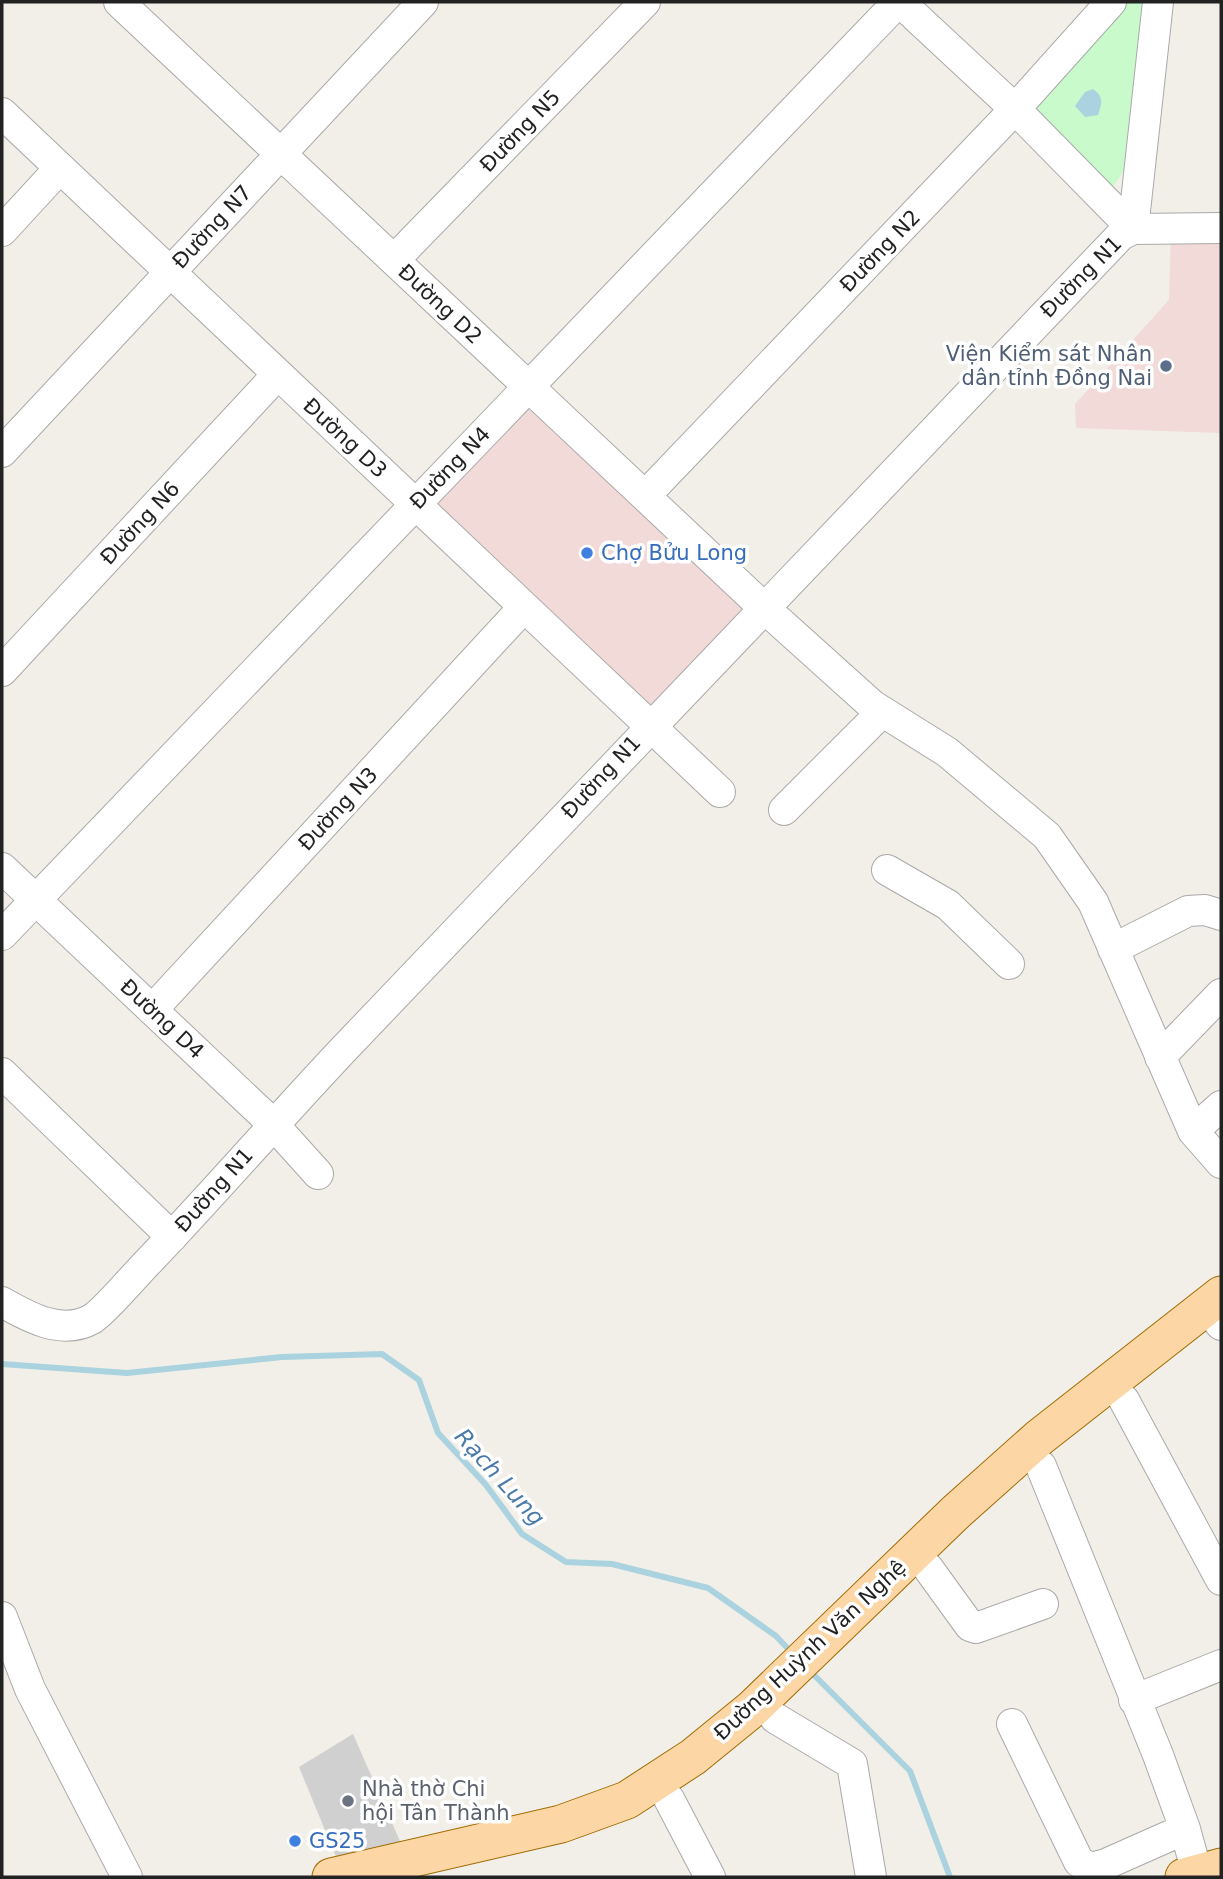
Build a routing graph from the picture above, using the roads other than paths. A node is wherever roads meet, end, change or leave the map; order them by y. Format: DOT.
graph roads {
  1 [pos="118,2"];
  2 [pos="423,2"];
  3 [pos="645,2"];
  4 [pos="899,2"];
  5 [pos="1111,2"];
  6 [pos="1158,2"];
  7 [pos="1016,109"];
  8 [pos="2,113"];
  9 [pos="281,154"];
  10 [pos="60,168"];
  11 [pos="1221,228"];
  12 [pos="1133,229"];
  13 [pos="2,231"];
  14 [pos="394,261"];
  15 [pos="170,272"];
  16 [pos="278,374"];
  17 [pos="528,387"];
  18 [pos="2,452"];
  19 [pos="645,496"];
  20 [pos="416,504"];
  21 [pos="524,607"];
  22 [pos="762,607"];
  23 [pos="2,671"];
  24 [pos="882,712"];
  25 [pos="650,726"];
  26 [pos="720,792"];
  27 [pos="784,810"];
  28 [pos="2,868"];
  29 [pos="887,870"];
  30 [pos="36,900"];
  31 [pos="1221,915"];
  32 [pos="2,935"];
  33 [pos="1113,949"];
  34 [pos="1009,964"];
  35 [pos="1221,994"];
  36 [pos="152,1010"];
  37 [pos="1160,1057"];
  38 [pos="2,1073"];
  39 [pos="1221,1107"];
  40 [pos="273,1124"];
  41 [pos="1193,1131"];
  42 [pos="1221,1163"];
  43 [pos="318,1174"];
  44 [pos="172,1237"];
  45 [pos="2,1302"];
  46 [pos="1221,1317"];
  47 [pos="1124,1400"];
  48 [pos="1041,1466"];
  49 [pos="928,1568"];
  50 [pos="1221,1580"];
  51 [pos="1043,1604"];
  52 [pos="2,1617"];
  53 [pos="1221,1665"];
  54 [pos="808,1670"];
  55 [pos="1135,1700"];
  56 [pos="775,1718"];
  57 [pos="1012,1724"];
  58 [pos="669,1800"];
  59 [pos="1185,1829"];
  60 [pos="1205,1868"];
  61 [pos="127,1877"];
  62 [pos="331,1877"];
  63 [pos="424,1877"];
  64 [pos="709,1877"];
  65 [pos="872,1877"];
  1 -- 9 [label="street, Đường D2"];
  2 -- 9 [label="street, Đường N7"];
  3 -- 14 [label="street, Đường N5"];
  4 -- 7 [label="street"];
  4 -- 17 [label="street, Đường N4"];
  5 -- 7 [label="street, Đường N2"];
  6 -- 12 [label="street"];
  7 -- 12 [label="street"];
  7 -- 19 [label="street, Đường N2"];
  8 -- 10 [label="street, Đường D3"];
  9 -- 14 [label="street, Đường D2"];
  9 -- 15 [label="street, Đường N7"];
  10 -- 13 [label="street"];
  10 -- 15 [label="street, Đường D3"];
  11 -- 12 [label="street"];
  12 -- 22 [label="street, Đường N1"];
  14 -- 17 [label="street, Đường D2"];
  15 -- 16 [label="street, Đường D3"];
  15 -- 18 [label="street, Đường N7"];
  16 -- 20 [label="street, Đường D3"];
  16 -- 23 [label="street, Đường N6"];
  17 -- 19 [label="street, Đường D2"];
  17 -- 20 [label="street, Đường N4"];
  19 -- 22 [label="street, Đường D2"];
  20 -- 21 [label="street, Đường D3"];
  20 -- 30 [label="street, Đường N4"];
  21 -- 25 [label="street, Đường D3"];
  21 -- 36 [label="street, Đường N3"];
  22 -- 24 [label="street, Đường D2"];
  22 -- 25 [label="street, Đường N1"];
  24 -- 27 [label="street"];
  24 -- 33 [label="street, Đường D2"];
  25 -- 26 [label="street, Đường D3"];
  25 -- 40 [label="street, Đường N1"];
  28 -- 30 [label="street, Đường D4"];
  29 -- 34 [label="street"];
  30 -- 32 [label="street, Đường N4"];
  30 -- 36 [label="street, Đường D4"];
  31 -- 33 [label="street"];
  33 -- 37 [label="street, Đường D2"];
  35 -- 37 [label="street"];
  36 -- 40 [label="street, Đường D4"];
  37 -- 41 [label="street, Đường D2"];
  38 -- 44 [label="street"];
  39 -- 41 [label="street"];
  40 -- 43 [label="street, Đường D4"];
  40 -- 44 [label="street, Đường N1"];
  41 -- 42 [label="street, Đường D2"];
  44 -- 45 [label="street, Đường N1"];
  46 -- 47 [label="main road, Đường Huỳnh Văn Nghệ"];
  46 -- 54 [label="main road, Đường Huỳnh Văn Nghệ"];
  47 -- 48 [label="main road, Đường Huỳnh Văn Nghệ"];
  47 -- 50 [label="street"];
  48 -- 49 [label="main road, Đường Huỳnh Văn Nghệ"];
  48 -- 55 [label="street"];
  49 -- 51 [label="street"];
  49 -- 54 [label="main road, Đường Huỳnh Văn Nghệ"];
  52 -- 61 [label="street"];
  53 -- 55 [label="street"];
  54 -- 56 [label="main road, Đường Huỳnh Văn Nghệ"];
  54 -- 62 [label="main road, Đường Huỳnh Văn Nghệ"];
  55 -- 59 [label="street"];
  56 -- 58 [label="main road, Đường Huỳnh Văn Nghệ"];
  56 -- 65 [label="street"];
  57 -- 59 [label="street"];
  58 -- 63 [label="main road, Đường Huỳnh Văn Nghệ"];
  58 -- 64 [label="street"];
  59 -- 60 [label="street"];
}
